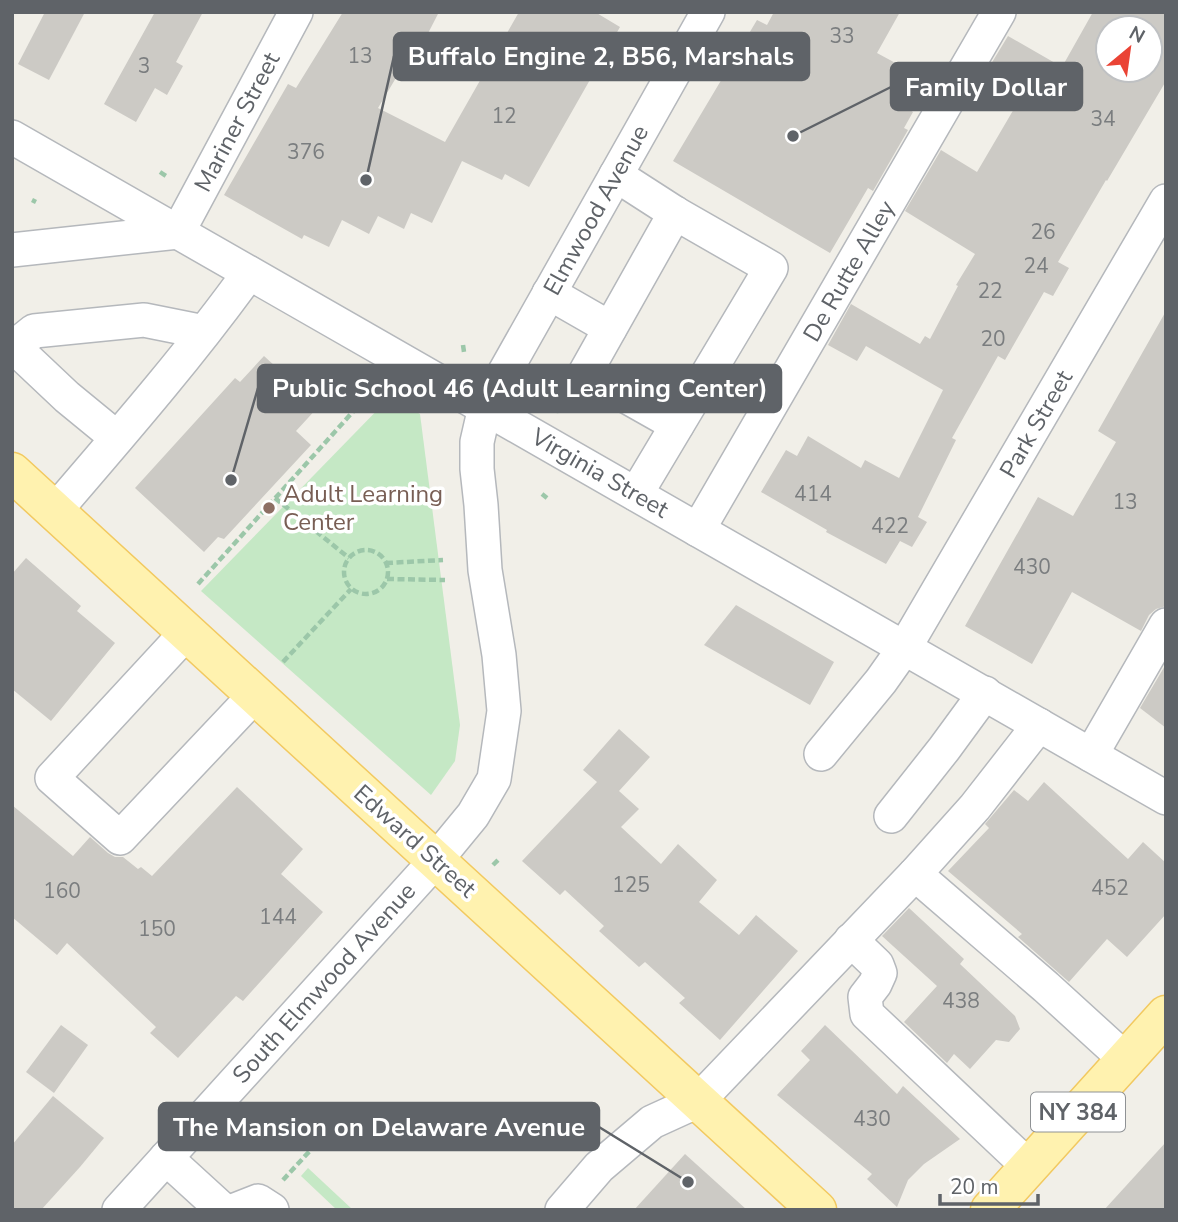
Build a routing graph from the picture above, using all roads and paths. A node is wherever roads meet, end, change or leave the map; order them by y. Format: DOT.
graph roads {
  1 [pos="296,12"];
  2 [pos="708,12"];
  3 [pos="999,12"];
  4 [pos="12,137"];
  5 [pos="160,172"];
  6 [pos="616,175"];
  7 [pos="166,176"];
  8 [pos="1166,201"];
  9 [pos="675,214"];
  10 [pos="178,232"];
  11 [pos="12,250"];
  12 [pos="249,272"];
  13 [pos="549,293"];
  14 [pos="610,328"];
  15 [pos="204,332"];
  16 [pos="463,345"];
  17 [pos="464,352"];
  18 [pos="377,385"];
  19 [pos="485,407"];
  20 [pos="677,425"];
  21 [pos="117,439"];
  22 [pos="12,472"];
  23 [pos="636,494"];
  24 [pos="275,498"];
  25 [pos="55,511"];
  26 [pos="698,530"];
  27 [pos="349,558"];
  28 [pos="443,560"];
  29 [pos="386,563"];
  30 [pos="387,579"];
  31 [pos="445,580"];
  32 [pos="198,583"];
  33 [pos="351,589"];
  34 [pos="1165,629"];
  35 [pos="187,632"];
  36 [pos="905,648"];
  37 [pos="283,662"];
  38 [pos="985,693"];
  39 [pos="255,695"];
  40 [pos="1039,725"];
  41 [pos="821,754"];
  42 [pos="1091,755"];
  43 [pos="1166,798"];
  44 [pos="891,816"];
  45 [pos="500,859"];
  46 [pos="436,860"];
  47 [pos="492,866"];
  48 [pos="915,874"];
  49 [pos="851,940"];
  50 [pos="1166,1015"];
  51 [pos="1125,1059"];
  52 [pos="698,1101"];
  53 [pos="330,1129"];
  54 [pos="166,1158"];
  55 [pos="1029,1167"];
  56 [pos="256,1208"];
  57 [pos="119,1210"];
  58 [pos="223,1210"];
  59 [pos="562,1210"];
  60 [pos="817,1210"];
  61 [pos="990,1210"];
  1 -- 10 [label="street, Mariner Street"];
  2 -- 6 [label="street, Elmwood Avenue"];
  3 -- 26 [label="street, De Rutte Alley"];
  4 -- 10 [label="street, Virginia Street"];
  5 -- 7 [label="path"];
  6 -- 9 [label="street"];
  6 -- 13 [label="street, Elmwood Avenue"];
  8 -- 36 [label="street, Park Street"];
  9 -- 14 [label="street"];
  9 -- 20 [label="street"];
  10 -- 11 [label="street"];
  10 -- 12 [label="street, Virginia Street"];
  12 -- 15 [label="street"];
  12 -- 19 [label="street, Virginia Street"];
  13 -- 14 [label="street"];
  13 -- 19 [label="street, Elmwood Avenue"];
  14 -- 20 [label="street"];
  15 -- 21 [label="street"];
  15 -- 21 [label="street"];
  16 -- 17 [label="path"];
  18 -- 24 [label="path"];
  19 -- 23 [label="street, Virginia Street"];
  19 -- 46 [label="street, South Elmwood Avenue"];
  20 -- 23 [label="street"];
  21 -- 25 [label="street"];
  22 -- 25 [label="main road, Edward Street"];
  23 -- 26 [label="street, Virginia Street"];
  24 -- 27 [label="path"];
  24 -- 32 [label="path"];
  25 -- 35 [label="main road, Edward Street"];
  26 -- 36 [label="street, Virginia Street"];
  27 -- 29 [label="path"];
  27 -- 33 [label="path"];
  28 -- 29 [label="path"];
  29 -- 30 [label="path"];
  30 -- 31 [label="path"];
  30 -- 33 [label="path"];
  33 -- 37 [label="path"];
  34 -- 42 [label="street"];
  35 -- 39 [label="main road, Edward Street"];
  35 -- 39 [label="street"];
  36 -- 38 [label="street, Virginia Street"];
  36 -- 41 [label="street, Park Street"];
  38 -- 40 [label="street, Virginia Street"];
  38 -- 44 [label="street"];
  39 -- 46 [label="main road, Edward Street"];
  40 -- 42 [label="street, Virginia Street"];
  40 -- 48 [label="street"];
  42 -- 43 [label="street, Virginia Street"];
  45 -- 47 [label="path"];
  46 -- 52 [label="main road, Edward Street"];
  46 -- 54 [label="street, South Elmwood Avenue"];
  48 -- 49 [label="street"];
  48 -- 51 [label="street"];
  49 -- 52 [label="street"];
  49 -- 55 [label="street"];
  50 -- 51 [label="main road, NY 384"];
  51 -- 55 [label="main road, NY 384"];
  52 -- 59 [label="street"];
  52 -- 60 [label="main road, Edward Street"];
  53 -- 56 [label="path"];
  54 -- 57 [label="street, South Elmwood Avenue"];
  54 -- 58 [label="street"];
  55 -- 61 [label="main road, NY 384"];
}
